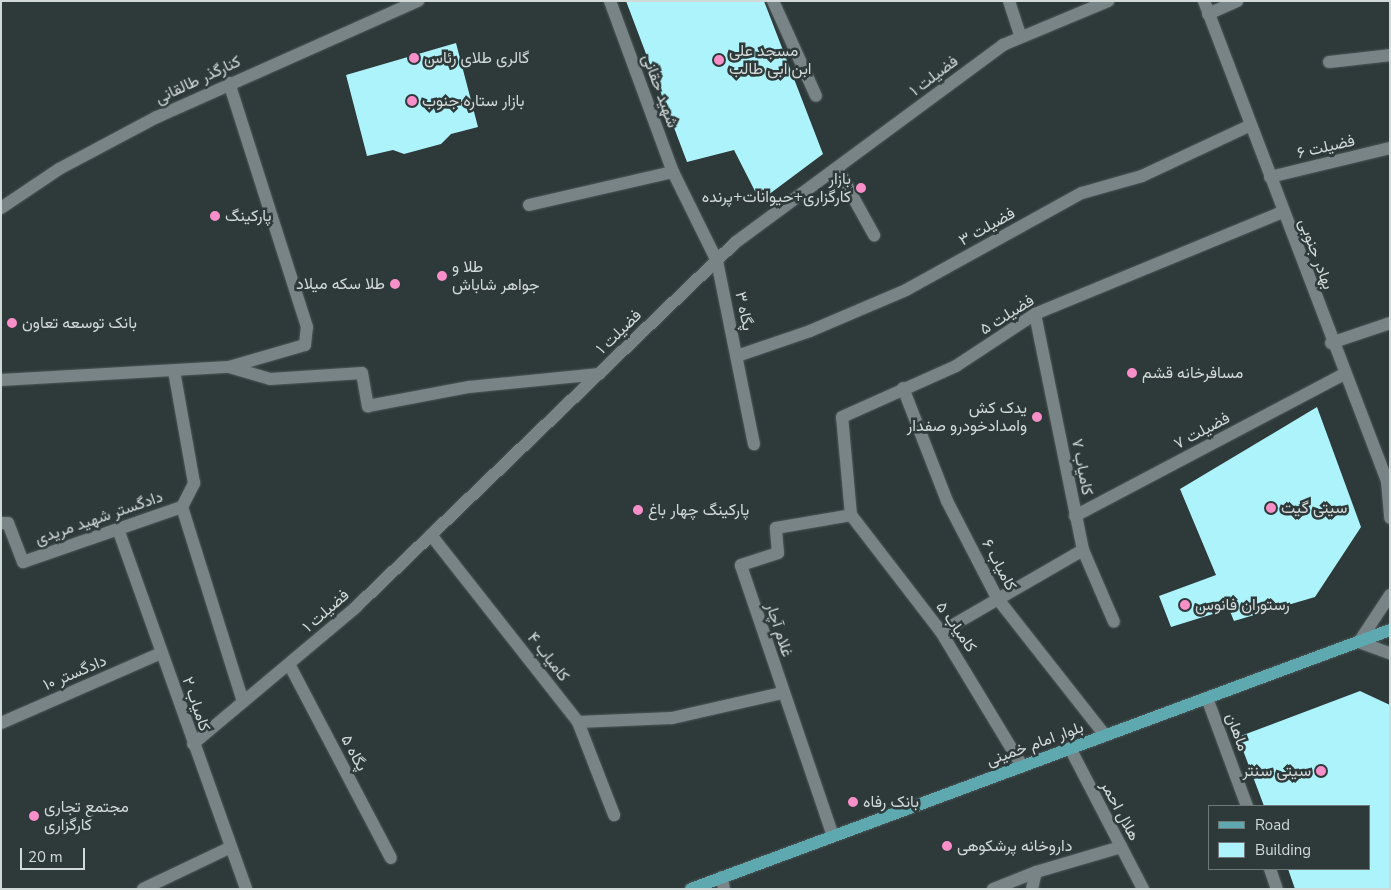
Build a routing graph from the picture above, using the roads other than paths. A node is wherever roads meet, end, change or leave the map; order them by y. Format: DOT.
graph roads {
  1 [pos="418,1"];
  2 [pos="610,1"];
  3 [pos="773,1"];
  4 [pos="1009,1"];
  5 [pos="1108,1"];
  6 [pos="1204,1"];
  7 [pos="1237,1"];
  8 [pos="1208,14"];
  9 [pos="1021,38"];
  10 [pos="1390,55"];
  11 [pos="1329,62"];
  12 [pos="229,83"];
  13 [pos="816,96"];
  14 [pos="1252,125"];
  15 [pos="1390,148"];
  16 [pos="837,168"];
  17 [pos="673,172"];
  18 [pos="1270,177"];
  19 [pos="684,191"];
  20 [pos="530,205"];
  21 [pos="1,208"];
  22 [pos="1283,212"];
  23 [pos="874,236"];
  24 [pos="717,261"];
  25 [pos="1036,314"];
  26 [pos="1390,324"];
  27 [pos="1331,343"];
  28 [pos="736,356"];
  29 [pos="229,367"];
  30 [pos="174,371"];
  31 [pos="599,374"];
  32 [pos="1344,374"];
  33 [pos="1,380"];
  34 [pos="903,388"];
  35 [pos="754,444"];
  36 [pos="182,507"];
  37 [pos="851,515"];
  38 [pos="1075,516"];
  39 [pos="1390,518"];
  40 [pos="1,523"];
  41 [pos="118,529"];
  42 [pos="431,535"];
  43 [pos="1083,550"];
  44 [pos="1390,595"];
  45 [pos="996,598"];
  46 [pos="1114,622"];
  47 [pos="1390,630"];
  48 [pos="942,632"];
  49 [pos="1359,642"];
  50 [pos="162,653"];
  51 [pos="1390,653"];
  52 [pos="289,664"];
  53 [pos="782,693"];
  54 [pos="1207,698"];
  55 [pos="243,702"];
  56 [pos="1,722"];
  57 [pos="578,722"];
  58 [pos="1105,736"];
  59 [pos="193,744"];
  60 [pos="1070,748"];
  61 [pos="1022,766"];
  62 [pos="1247,805"];
  63 [pos="614,815"];
  64 [pos="833,836"];
  65 [pos="1121,847"];
  66 [pos="229,848"];
  67 [pos="391,858"];
  68 [pos="1270,870"];
  69 [pos="1036,872"];
  70 [pos="723,883"];
  71 [pos="143,889"];
  72 [pos="246,889"];
  73 [pos="691,889"];
  74 [pos="993,889"];
  75 [pos="1032,889"];
  76 [pos="1143,889"];
  77 [pos="1277,889"];
  1 -- 12 [label="street, کنارگذر طالقانی"];
  2 -- 17 [label="street, شهید حقانی"];
  3 -- 13 [label="street"];
  4 -- 9 [label="street"];
  5 -- 9 [label="street, فضیلت ۱"];
  6 -- 8 [label="street, بهادر جنوبی"];
  7 -- 8 [label="street"];
  8 -- 14 [label="street, بهادر جنوبی"];
  9 -- 16 [label="street, فضیلت ۱"];
  10 -- 11 [label="street"];
  12 -- 21 [label="street, کنارگذر طالقانی"];
  12 -- 29 [label="street"];
  14 -- 18 [label="street, بهادر جنوبی"];
  14 -- 28 [label="street, فضیلت ۳"];
  15 -- 18 [label="street, فضیلت ۶"];
  16 -- 23 [label="street"];
  16 -- 24 [label="street, فضیلت ۱"];
  17 -- 19 [label="street, شهید حقانی"];
  17 -- 20 [label="street"];
  18 -- 22 [label="street, بهادر جنوبی"];
  19 -- 24 [label="street, پگاه ۳"];
  22 -- 25 [label="street, فضیلت ۵"];
  22 -- 27 [label="street, بهادر جنوبی"];
  24 -- 28 [label="street, پگاه ۳"];
  24 -- 31 [label="street, فضیلت ۱"];
  25 -- 34 [label="street, فضیلت ۵"];
  25 -- 38 [label="street, کامیاب ۷"];
  26 -- 27 [label="street"];
  27 -- 32 [label="street, بهادر جنوبی"];
  28 -- 35 [label="street, پگاه ۳"];
  29 -- 30 [label="street"];
  29 -- 31 [label="street"];
  30 -- 33 [label="street"];
  30 -- 36 [label="street, دادگستر شهید مریدی"];
  31 -- 42 [label="street, فضیلت ۱"];
  32 -- 38 [label="street, فضیلت ۷"];
  32 -- 39 [label="street, بهادر جنوبی"];
  34 -- 37 [label="street, فضیلت ۵"];
  34 -- 45 [label="street, کامیاب ۶"];
  36 -- 41 [label="street, دادگستر شهید مریدی"];
  36 -- 55 [label="street"];
  37 -- 48 [label="street, کامیاب ۵"];
  37 -- 53 [label="street, غلام آچار"];
  38 -- 43 [label="street, کامیاب ۷"];
  40 -- 41 [label="street, دادگستر شهید مریدی"];
  41 -- 50 [label="street, کامیاب ۲"];
  42 -- 52 [label="street, فضیلت ۱"];
  42 -- 57 [label="street, کامیاب ۴"];
  43 -- 45 [label="street"];
  43 -- 46 [label="street, کامیاب ۷"];
  44 -- 49 [label="street"];
  45 -- 48 [label="street"];
  45 -- 58 [label="street, کامیاب ۶"];
  47 -- 49 [label="main road, بلوار امام خمینی"];
  48 -- 61 [label="street, کامیاب ۵"];
  49 -- 51 [label="street"];
  49 -- 54 [label="main road, بلوار امام خمینی"];
  50 -- 56 [label="street, دادگستر ۱۰"];
  50 -- 59 [label="street, کامیاب ۲"];
  52 -- 55 [label="street, فضیلت ۱"];
  52 -- 67 [label="street, پگاه ۵"];
  53 -- 57 [label="street"];
  53 -- 64 [label="street, غلام آچار"];
  54 -- 58 [label="main road, بلوار امام خمینی"];
  54 -- 62 [label="street, ماهان"];
  55 -- 59 [label="street, فضیلت ۱"];
  57 -- 63 [label="street, کامیاب ۴"];
  58 -- 60 [label="main road, بلوار امام خمینی"];
  59 -- 66 [label="street, کامیاب ۲"];
  60 -- 61 [label="main road, بلوار امام خمینی"];
  60 -- 65 [label="street, هلال احمر"];
  61 -- 64 [label="main road, بلوار امام خمینی"];
  64 -- 70 [label="main road, بلوار امام خمینی"];
  65 -- 69 [label="street"];
  65 -- 76 [label="street, هلال احمر"];
  66 -- 71 [label="street"];
  66 -- 72 [label="street, کامیاب ۲"];
  68 -- 77 [label="street"];
  69 -- 74 [label="street"];
  69 -- 75 [label="street"];
  70 -- 73 [label="main road, بلوار امام خمینی"];
}
